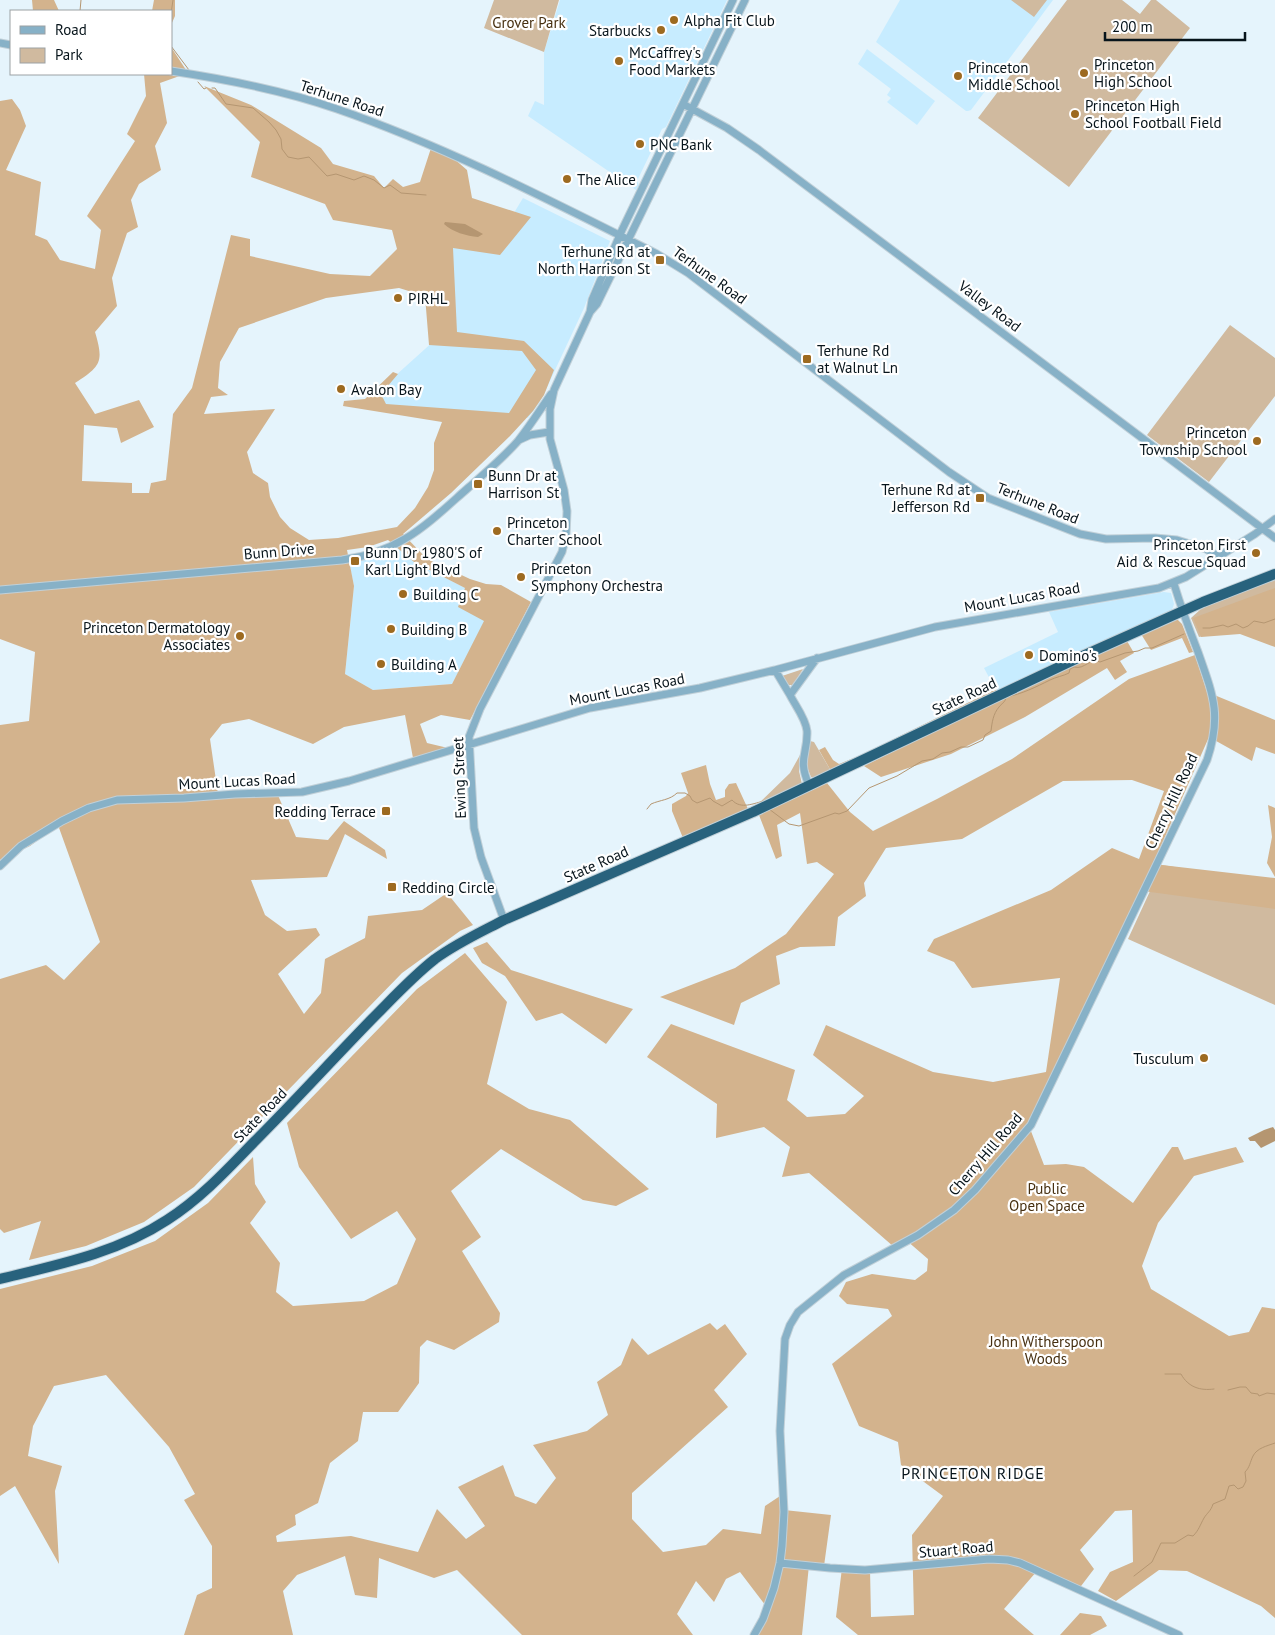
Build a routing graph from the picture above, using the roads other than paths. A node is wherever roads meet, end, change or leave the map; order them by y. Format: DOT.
graph roads {
  1 [pos="733,0"];
  2 [pos="745,0"];
  3 [pos="172,71"];
  4 [pos="683,104"];
  5 [pos="692,109"];
  6 [pos="620,236"];
  7 [pos="628,240"];
  8 [pos="590,312"];
  9 [pos="554,390"];
  10 [pos="549,432"];
  11 [pos="519,440"];
  12 [pos="1275,519"];
  13 [pos="1263,528"];
  14 [pos="1275,538"];
  15 [pos="1199,547"];
  16 [pos="1219,557"];
  17 [pos="1212,561"];
  18 [pos="1275,574"];
  19 [pos="1174,584"];
  20 [pos="0,590"];
  21 [pos="1182,612"];
  22 [pos="817,658"];
  23 [pos="775,670"];
  24 [pos="790,695"];
  25 [pos="469,745"];
  26 [pos="809,785"];
  27 [pos="0,866"];
  28 [pos="504,920"];
  29 [pos="0,1279"];
  30 [pos="780,1562"];
  31 [pos="754,1635"];
  32 [pos="1179,1635"];
  1 -- 4 [label="street"];
  2 -- 5 [label="street"];
  3 -- 6 [label="street, Terhune Road"];
  4 -- 5 [label="street, Valley Road"];
  4 -- 6 [label="street"];
  5 -- 7 [label="street"];
  5 -- 13 [label="street, Valley Road"];
  6 -- 7 [label="street, Terhune Road"];
  6 -- 8 [label="street"];
  7 -- 8 [label="street"];
  7 -- 15 [label="street, Terhune Road"];
  8 -- 9 [label="street"];
  9 -- 10 [label="street, Ewing Street"];
  9 -- 11 [label="street, Bunn Drive"];
  10 -- 11 [label="street, Bunn Drive"];
  10 -- 25 [label="street, Ewing Street"];
  11 -- 20 [label="street, Bunn Drive"];
  12 -- 13 [label="street, Mount Lucas Road"];
  13 -- 14 [label="street, Valley Road"];
  13 -- 16 [label="street, Mount Lucas Road"];
  15 -- 16 [label="street, Terhune Road"];
  15 -- 17 [label="street"];
  16 -- 17 [label="street, Mount Lucas Road"];
  17 -- 19 [label="street, Mount Lucas Road"];
  18 -- 21 [label="highway, State Road"];
  19 -- 21 [label="street, Cherry Hill Road"];
  19 -- 22 [label="street, Mount Lucas Road"];
  21 -- 26 [label="highway, State Road"];
  21 -- 30 [label="street, Cherry Hill Road"];
  22 -- 23 [label="street, Mount Lucas Road"];
  22 -- 24 [label="street"];
  23 -- 24 [label="street"];
  23 -- 25 [label="street, Mount Lucas Road"];
  24 -- 26 [label="street"];
  25 -- 27 [label="street, Mount Lucas Road"];
  25 -- 28 [label="street, Ewing Street"];
  26 -- 28 [label="highway, State Road"];
  28 -- 29 [label="highway, State Road"];
  30 -- 31 [label="street, Cherry Hill Road"];
  30 -- 32 [label="street, Stuart Road"];
}
